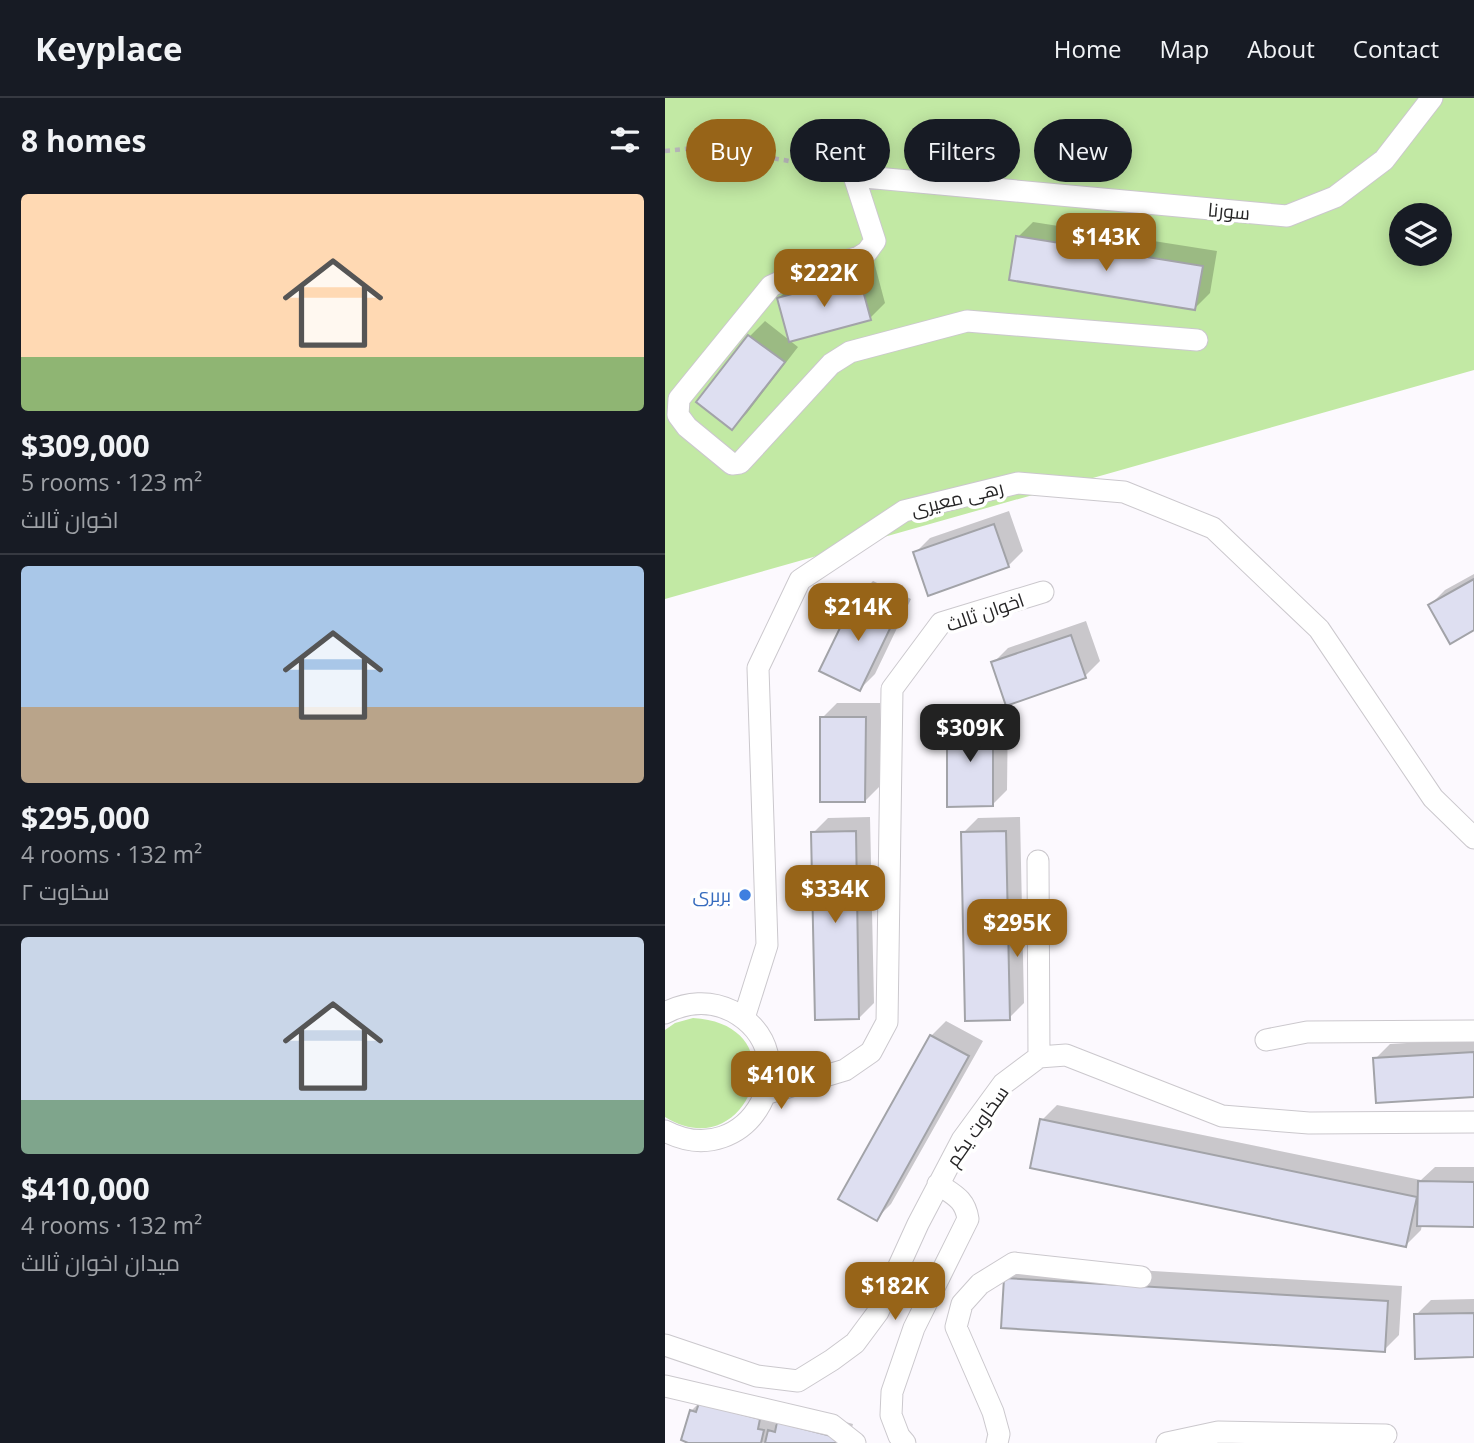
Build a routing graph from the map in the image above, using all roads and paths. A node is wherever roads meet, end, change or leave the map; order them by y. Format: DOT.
graph roads {
  1 [pos="1432,98"];
  2 [pos="665,150"];
  3 [pos="790,161"];
  4 [pos="890,179"];
  5 [pos="856,182"];
  6 [pos="1197,340"];
  7 [pos="1043,592"];
  8 [pos="1474,838"];
  9 [pos="1038,861"];
  10 [pos="665,1013"];
  11 [pos="744,1018"];
  12 [pos="1474,1031"];
  13 [pos="1266,1040"];
  14 [pos="1039,1057"];
  15 [pos="765,1094"];
  16 [pos="1474,1122"];
  17 [pos="665,1131"];
  18 [pos="938,1185"];
  19 [pos="1141,1277"];
  20 [pos="665,1345"];
  21 [pos="665,1386"];
  22 [pos="1386,1435"];
  23 [pos="855,1443"];
  24 [pos="905,1443"];
  25 [pos="997,1443"];
  26 [pos="1167,1443"];
  1 -- 4 [label="street, سورنا"];
  2 -- 3 [label="path"];
  5 -- 6 [label="street"];
  7 -- 15 [label="street, اخوان ثالث"];
  8 -- 11 [label="street, رهی معیری"];
  9 -- 14 [label="street"];
  10 -- 11 [label="street"];
  11 -- 15 [label="street"];
  12 -- 13 [label="street"];
  14 -- 16 [label="street"];
  14 -- 18 [label="street, سخاوت یکم"];
  15 -- 17 [label="street"];
  18 -- 20 [label="street, سخاوت یکم"];
  18 -- 24 [label="street"];
  19 -- 25 [label="street"];
  21 -- 23 [label="street"];
  22 -- 26 [label="street"];
}
